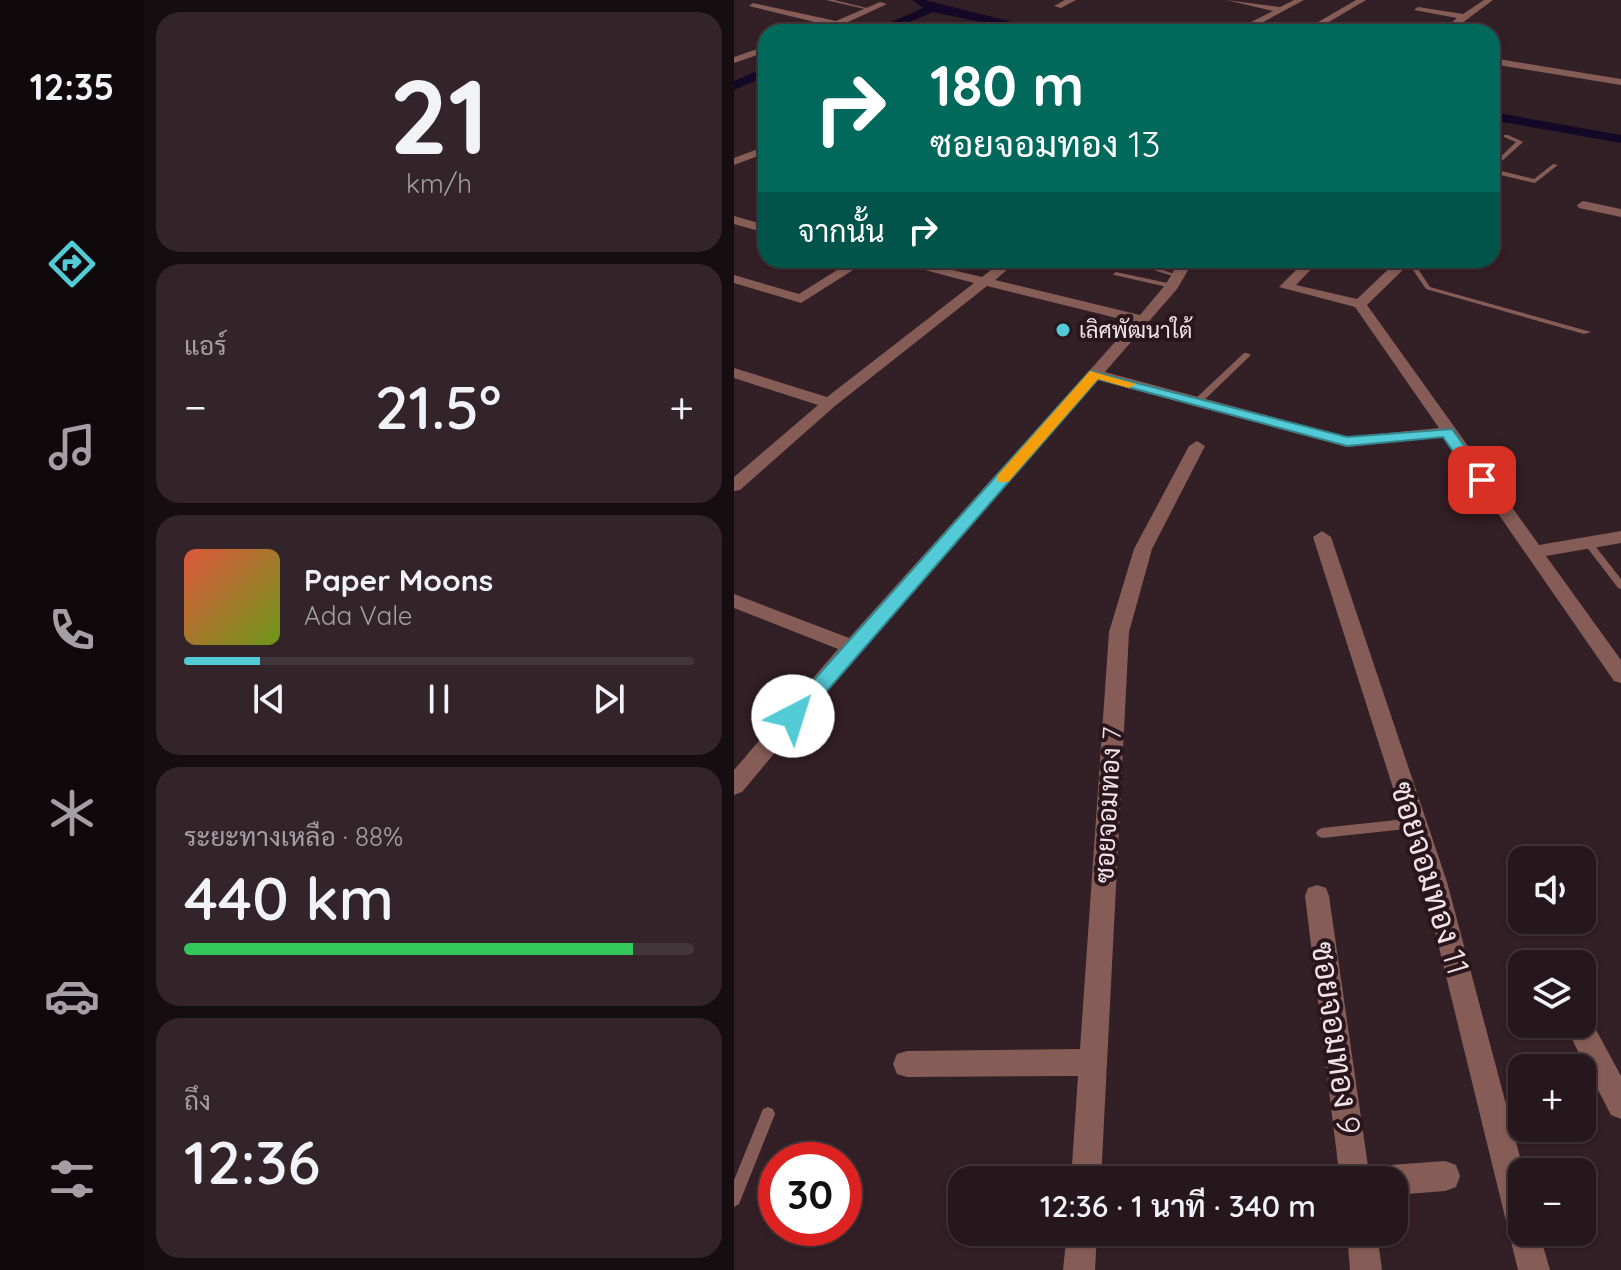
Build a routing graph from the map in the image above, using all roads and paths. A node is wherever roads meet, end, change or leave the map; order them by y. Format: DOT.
graph roads {
  1 [pos="828,0"];
  2 [pos="1072,0"];
  3 [pos="1230,0"];
  4 [pos="1300,0"];
  5 [pos="1362,0"];
  6 [pos="1489,0"];
  7 [pos="883,4"];
  8 [pos="753,6"];
  9 [pos="1058,6"];
  10 [pos="869,9"];
  11 [pos="1281,10"];
  12 [pos="1418,10"];
  13 [pos="1465,17"];
  14 [pos="835,23"];
  15 [pos="840,24"];
  16 [pos="1254,24"];
  17 [pos="1320,24"];
  18 [pos="1455,24"];
  19 [pos="734,51"];
  20 [pos="758,52"];
  21 [pos="750,54"];
  22 [pos="758,56"];
  23 [pos="734,60"];
  24 [pos="1500,62"];
  25 [pos="1621,82"];
  26 [pos="1506,136"];
  27 [pos="758,152"];
  28 [pos="734,162"];
  29 [pos="1500,162"];
  30 [pos="1555,165"];
  31 [pos="1500,172"];
  32 [pos="1583,205"];
  33 [pos="1621,213"];
  34 [pos="734,220"];
  35 [pos="758,227"];
  36 [pos="758,229"];
  37 [pos="734,238"];
  38 [pos="849,268"];
  39 [pos="928,268"];
  40 [pos="1001,268"];
  41 [pos="1143,268"];
  42 [pos="1182,268"];
  43 [pos="1305,268"];
  44 [pos="1405,268"];
  45 [pos="1409,268"];
  46 [pos="1116,274"];
  47 [pos="734,279"];
  48 [pos="983,281"];
  49 [pos="1175,281"];
  50 [pos="1360,304"];
  51 [pos="1143,320"];
  52 [pos="1587,332"];
  53 [pos="1247,355"];
  54 [pos="734,373"];
  55 [pos="1095,374"];
  56 [pos="1197,402"];
  57 [pos="829,403"];
  58 [pos="1447,432"];
  59 [pos="1197,446"];
  60 [pos="734,486"];
  61 [pos="1322,537"];
  62 [pos="1621,537"];
  63 [pos="1589,544"];
  64 [pos="1534,552"];
  65 [pos="1621,586"];
  66 [pos="734,601"];
  67 [pos="852,647"];
  68 [pos="1621,676"];
  69 [pos="734,786"];
  70 [pos="1415,823"];
  71 [pos="1322,833"];
  72 [pos="1317,896"];
  73 [pos="1585,1038"];
  74 [pos="1095,1062"];
  75 [pos="907,1064"];
  76 [pos="1621,1105"];
  77 [pos="768,1114"];
  78 [pos="1087,1166"];
  79 [pos="1353,1166"];
  80 [pos="1508,1167"];
  81 [pos="1445,1176"];
  82 [pos="1408,1179"];
  83 [pos="734,1199"];
  84 [pos="1081,1246"];
  85 [pos="1363,1246"];
  86 [pos="1528,1246"];
  87 [pos="1079,1270"];
  88 [pos="1366,1270"];
  89 [pos="1534,1270"];
  1 -- 10 [label="lane"];
  2 -- 9 [label="street"];
  3 -- 11 [label="street"];
  4 -- 11 [label="street"];
  5 -- 17 [label="street"];
  6 -- 13 [label="street"];
  7 -- 10 [label="street"];
  8 -- 14 [label="street"];
  10 -- 14 [label="street"];
  11 -- 16 [label="street"];
  12 -- 13 [label="street"];
  13 -- 18 [label="street"];
  14 -- 15 [label="street"];
  19 -- 21 [label="street"];
  20 -- 21 [label="street"];
  21 -- 22 [label="street"];
  21 -- 23 [label="street"];
  24 -- 25 [label="street"];
  26 -- 29 [label="lane"];
  27 -- 28 [label="street"];
  30 -- 31 [label="lane"];
  32 -- 33 [label="street"];
  34 -- 35 [label="street"];
  36 -- 37 [label="street"];
  38 -- 47 [label="street"];
  39 -- 48 [label="street"];
  40 -- 48 [label="street"];
  41 -- 49 [label="lane"];
  42 -- 49 [label="street"];
  43 -- 50 [label="street"];
  44 -- 50 [label="street"];
  45 -- 52 [label="lane"];
  46 -- 49 [label="lane"];
  48 -- 51 [label="street"];
  48 -- 57 [label="street"];
  49 -- 51 [label="street"];
  50 -- 58 [label="street"];
  51 -- 55 [label="street"];
  53 -- 56 [label="lane"];
  54 -- 57 [label="street"];
  55 -- 56 [label="street"];
  55 -- 67 [label="street"];
  56 -- 58 [label="street"];
  57 -- 60 [label="street"];
  58 -- 64 [label="street"];
  59 -- 74 [label="street, ซอยจอมทอง 7"];
  61 -- 70 [label="street, ซอยจอมทอง 11"];
  62 -- 63 [label="street"];
  63 -- 64 [label="street"];
  63 -- 65 [label="lane"];
  64 -- 68 [label="street"];
  66 -- 67 [label="street"];
  67 -- 69 [label="street"];
  70 -- 71 [label="lane"];
  70 -- 80 [label="street, ซอยจอมทอง 11"];
  72 -- 79 [label="street, ซอยจอมทอง 9"];
  73 -- 76 [label="street"];
  74 -- 75 [label="street"];
  74 -- 78 [label="street, ซอยจอมทอง 7"];
  77 -- 83 [label="lane"];
  81 -- 82 [label="street"];
  84 -- 87 [label="street"];
  85 -- 88 [label="street"];
  86 -- 89 [label="street"];
}
